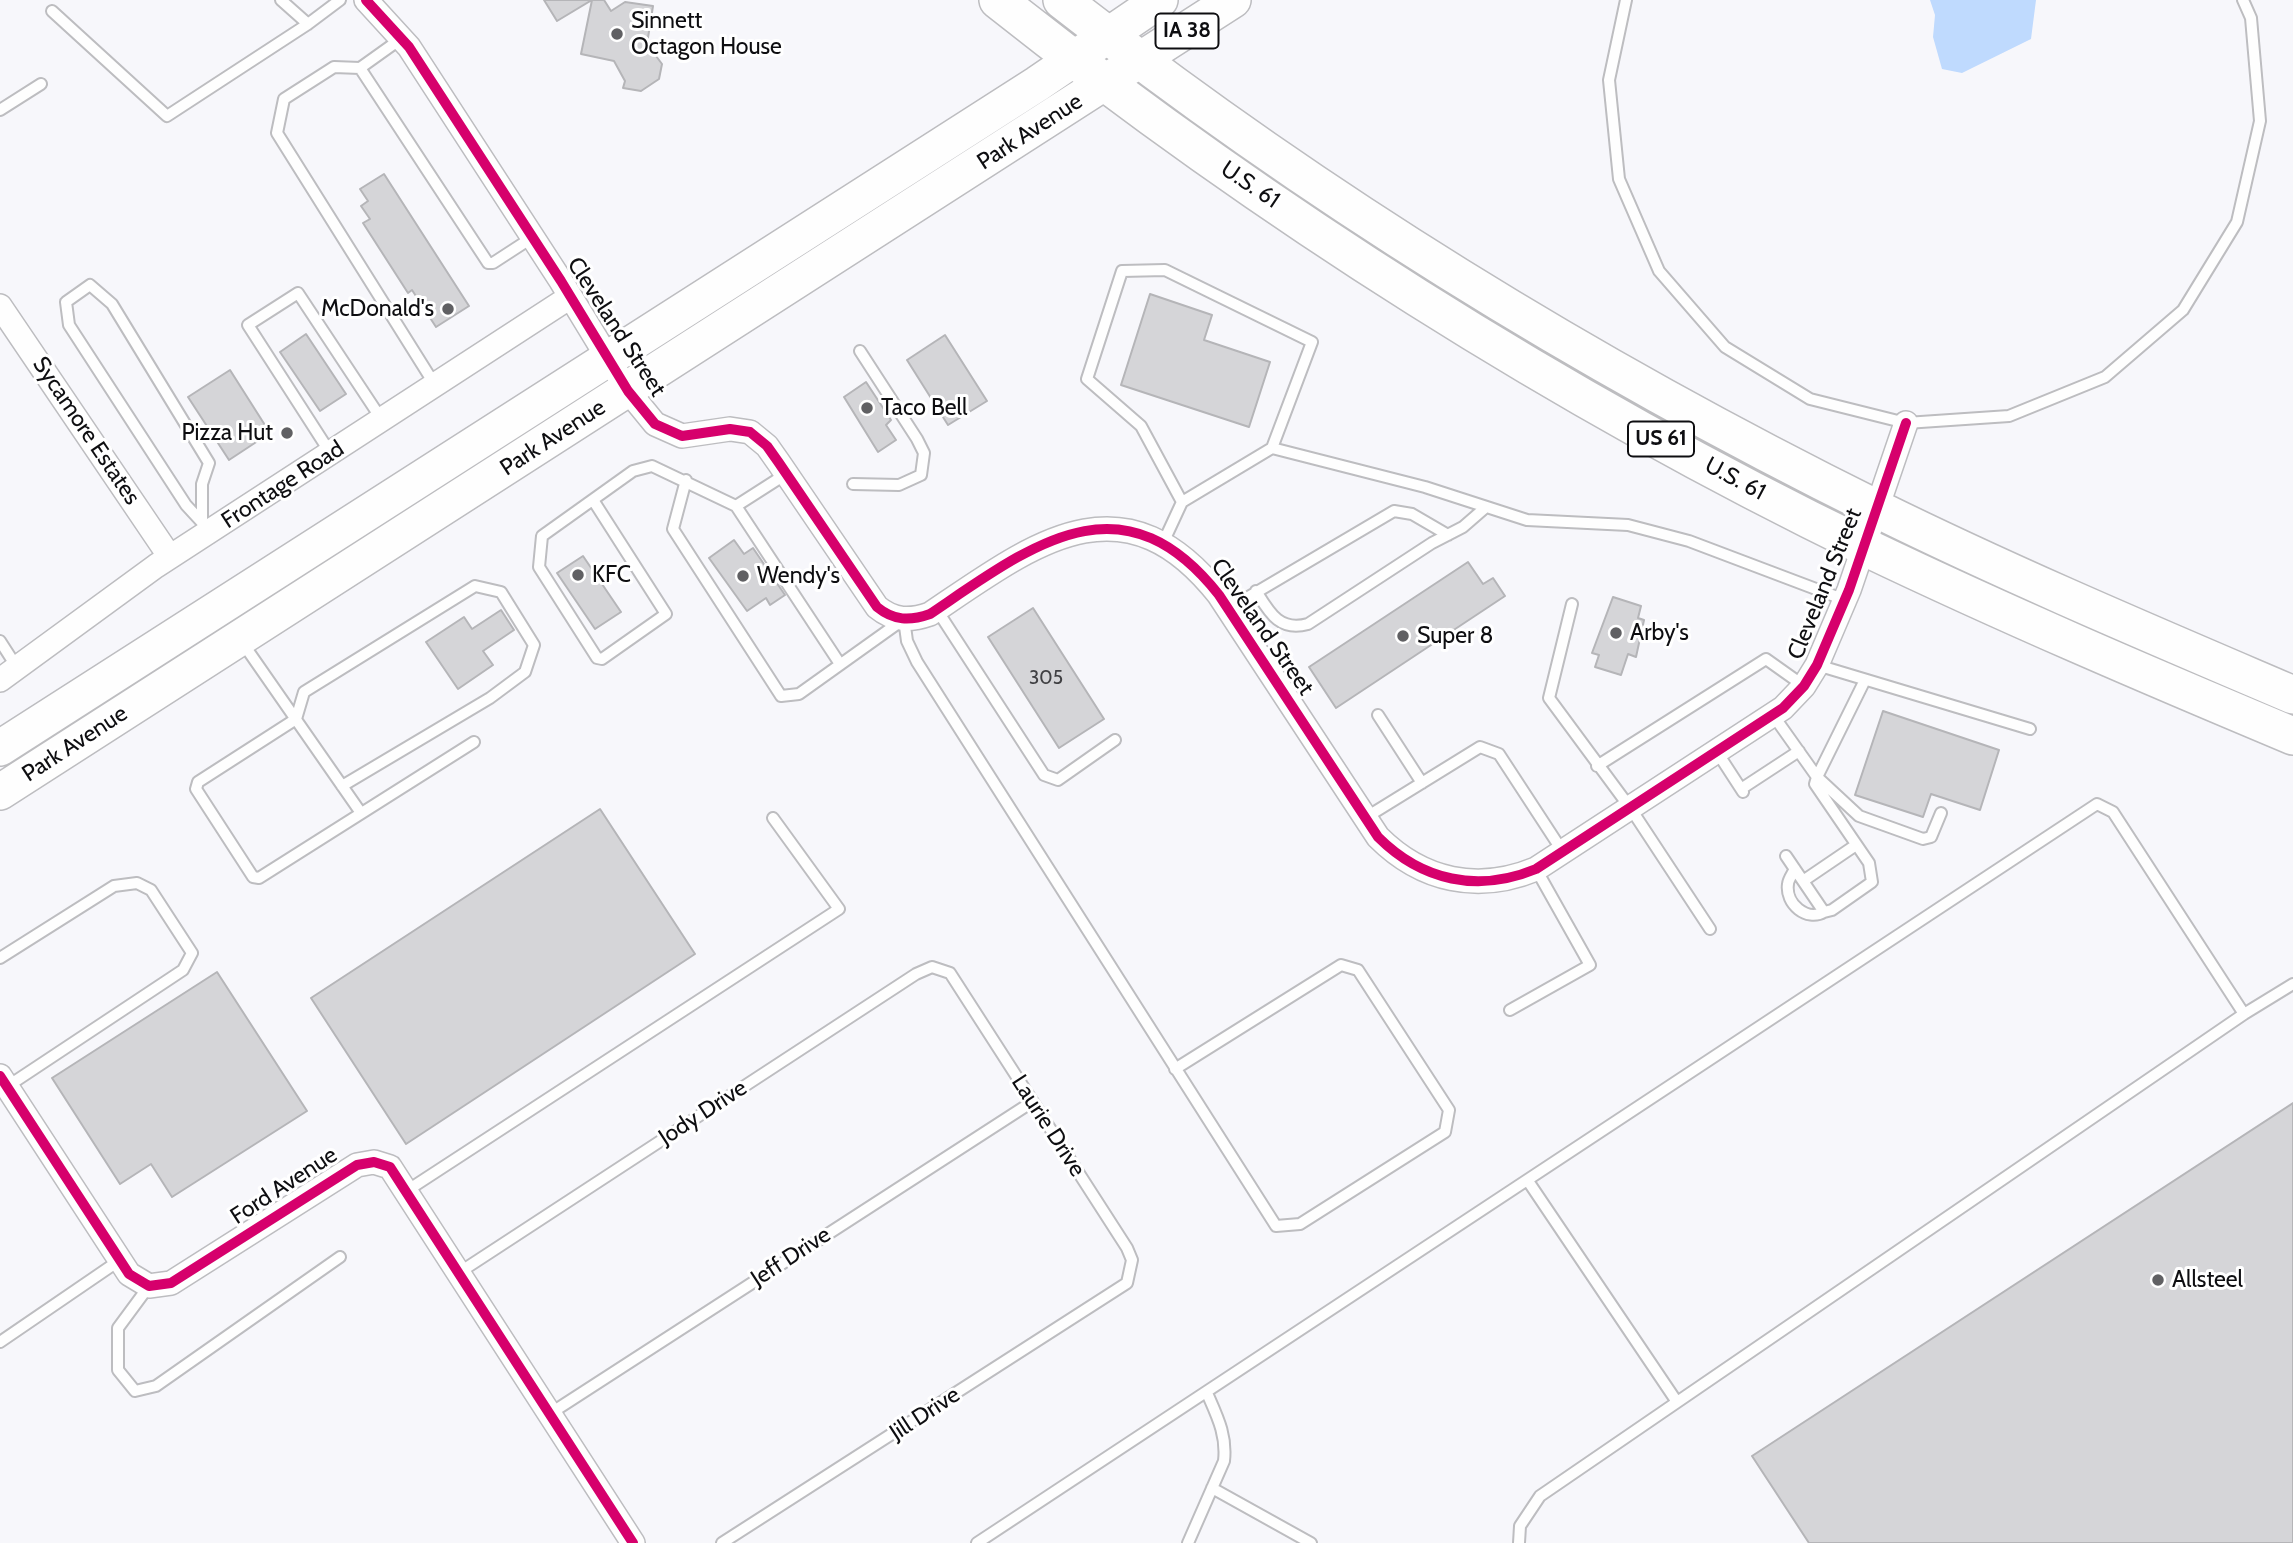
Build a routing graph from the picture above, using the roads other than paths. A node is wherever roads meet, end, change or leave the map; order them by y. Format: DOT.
graph roads {
  1 [pos="281,0"];
  2 [pos="340,0"];
  3 [pos="366,0"];
  4 [pos="998,0"];
  5 [pos="1062,0"];
  6 [pos="1160,0"];
  7 [pos="1233,0"];
  8 [pos="1626,0"];
  9 [pos="2243,0"];
  10 [pos="52,11"];
  11 [pos="308,24"];
  12 [pos="1107,35"];
  13 [pos="402,38"];
  14 [pos="1074,59"];
  15 [pos="1141,62"];
  16 [pos="360,68"];
  17 [pos="41,84"];
  18 [pos="1106,84"];
  19 [pos="0,110"];
  20 [pos="533,237"];
  21 [pos="570,297"];
  22 [pos="0,306"];
  23 [pos="860,351"];
  24 [pos="608,357"];
  25 [pos="435,385"];
  26 [pos="628,391"];
  27 [pos="382,420"];
  28 [pos="1906,423"];
  29 [pos="1272,448"];
  30 [pos="331,454"];
  31 [pos="786,474"];
  32 [pos="686,480"];
  33 [pos="853,484"];
  34 [pos="593,500"];
  35 [pos="1182,502"];
  36 [pos="736,506"];
  37 [pos="1486,507"];
  38 [pos="1878,509"];
  39 [pos="206,525"];
  40 [pos="1448,535"];
  41 [pos="1163,543"];
  42 [pos="1865,546"];
  43 [pos="170,557"];
  44 [pos="1256,590"];
  45 [pos="1845,600"];
  46 [pos="1572,604"];
  47 [pos="1228,608"];
  48 [pos="937,610"];
  49 [pos="904,619"];
  50 [pos="229,623"];
  51 [pos="0,642"];
  52 [pos="840,664"];
  53 [pos="1817,665"];
  54 [pos="9,674"];
  55 [pos="1865,680"];
  56 [pos="1804,686"];
  57 [pos="2293,695"];
  58 [pos="1378,715"];
  59 [pos="1773,715"];
  60 [pos="296,719"];
  61 [pos="2030,729"];
  62 [pos="2293,736"];
  63 [pos="1115,740"];
  64 [pos="474,742"];
  65 [pos="0,748"];
  66 [pos="1799,751"];
  67 [pos="1717,752"];
  68 [pos="1597,766"];
  69 [pos="1817,777"];
  70 [pos="1422,783"];
  71 [pos="342,786"];
  72 [pos="0,792"];
  73 [pos="1632,809"];
  74 [pos="361,813"];
  75 [pos="1941,813"];
  76 [pos="773,818"];
  77 [pos="1365,818"];
  78 [pos="1857,845"];
  79 [pos="1563,853"];
  80 [pos="1786,856"];
  81 [pos="1535,869"];
  82 [pos="1795,869"];
  83 [pos="1803,881"];
  84 [pos="1824,912"];
  85 [pos="1710,929"];
  86 [pos="0,958"];
  87 [pos="950,973"];
  88 [pos="2293,984"];
  89 [pos="1510,1010"];
  90 [pos="2244,1014"];
  91 [pos="1175,1069"];
  92 [pos="2,1085"];
  93 [pos="1032,1102"];
  94 [pos="1528,1181"];
  95 [pos="408,1190"];
  96 [pos="340,1257"];
  97 [pos="120,1260"];
  98 [pos="460,1272"];
  99 [pos="1127,1283"];
  100 [pos="149,1286"];
  101 [pos="0,1342"];
  102 [pos="1207,1393"];
  103 [pos="1678,1402"];
  104 [pos="551,1413"];
  105 [pos="1212,1488"];
  106 [pos="633,1543"];
  107 [pos="722,1543"];
  108 [pos="977,1543"];
  109 [pos="1188,1543"];
  110 [pos="1311,1543"];
  111 [pos="1519,1543"];
  1 -- 11 [label="lane"];
  2 -- 11 [label="lane"];
  3 -- 13 [label="street, Cleveland Street"];
  4 -- 14 [label="highway, US 61"];
  5 -- 12 [label="highway, US 61"];
  6 -- 12 [label="main road, IA 38"];
  7 -- 15 [label="main road, IA 38"];
  8 -- 28 [label="lane"];
  9 -- 28 [label="lane"];
  10 -- 11 [label="lane"];
  12 -- 14 [label="main road, IA 38"];
  12 -- 15 [label="highway, US 61"];
  13 -- 16 [label="lane"];
  13 -- 20 [label="street, Cleveland Street"];
  14 -- 18 [label="highway, U.S. 61 / US 61"];
  14 -- 24 [label="main road, Park Avenue"];
  15 -- 18 [label="main road, Park Avenue"];
  15 -- 38 [label="highway, U.S. 61 / US 61"];
  16 -- 20 [label="lane"];
  16 -- 25 [label="lane"];
  17 -- 19 [label="lane"];
  18 -- 26 [label="main road, Park Avenue"];
  18 -- 42 [label="highway, U.S. 61 / US 61"];
  20 -- 21 [label="street, Cleveland Street"];
  21 -- 24 [label="street, Cleveland Street"];
  21 -- 25 [label="street, Frontage Road"];
  22 -- 43 [label="street, Sycamore Estates"];
  23 -- 33 [label="lane"];
  24 -- 26 [label="street, Cleveland Street"];
  24 -- 50 [label="main road, Park Avenue"];
  25 -- 27 [label="street, Frontage Road"];
  26 -- 31 [label="street, Cleveland Street"];
  26 -- 50 [label="main road, Park Avenue"];
  27 -- 30 [label="street, Frontage Road"];
  27 -- 30 [label="lane"];
  28 -- 38 [label="street, Cleveland Street"];
  29 -- 35 [label="lane"];
  29 -- 35 [label="lane"];
  29 -- 37 [label="lane"];
  30 -- 39 [label="street, Frontage Road"];
  31 -- 36 [label="lane"];
  31 -- 49 [label="street, Cleveland Street"];
  32 -- 34 [label="lane"];
  32 -- 36 [label="lane"];
  32 -- 52 [label="lane"];
  34 -- 34 [label="lane"];
  35 -- 41 [label="lane"];
  36 -- 52 [label="lane"];
  37 -- 40 [label="lane"];
  37 -- 45 [label="lane"];
  38 -- 42 [label="street, Cleveland Street"];
  38 -- 57 [label="highway, U.S. 61 / US 61"];
  39 -- 39 [label="lane"];
  39 -- 43 [label="street, Frontage Road"];
  40 -- 44 [label="lane"];
  40 -- 44 [label="lane"];
  41 -- 47 [label="street, Cleveland Street"];
  41 -- 48 [label="street, Cleveland Street"];
  42 -- 45 [label="street, Cleveland Street"];
  42 -- 62 [label="highway, U.S. 61 / US 61"];
  43 -- 54 [label="street, Frontage Road"];
  44 -- 47 [label="lane"];
  45 -- 53 [label="street, Cleveland Street"];
  46 -- 68 [label="lane"];
  47 -- 77 [label="street, Cleveland Street"];
  48 -- 49 [label="street, Cleveland Street"];
  48 -- 63 [label="lane"];
  49 -- 52 [label="lane"];
  49 -- 91 [label="lane"];
  50 -- 60 [label="lane"];
  50 -- 65 [label="main road, Park Avenue"];
  50 -- 72 [label="main road, Park Avenue"];
  51 -- 54 [label="lane"];
  53 -- 55 [label="lane"];
  53 -- 56 [label="street, Cleveland Street"];
  55 -- 61 [label="lane"];
  55 -- 69 [label="lane"];
  56 -- 59 [label="street, Cleveland Street"];
  56 -- 68 [label="lane"];
  58 -- 70 [label="lane"];
  59 -- 66 [label="lane"];
  59 -- 67 [label="street, Cleveland Street"];
  60 -- 71 [label="lane"];
  60 -- 71 [label="lane"];
  60 -- 74 [label="lane"];
  64 -- 74 [label="lane"];
  66 -- 67 [label="lane"];
  66 -- 69 [label="lane"];
  67 -- 73 [label="street, Cleveland Street"];
  68 -- 73 [label="lane"];
  69 -- 75 [label="lane"];
  69 -- 78 [label="lane"];
  70 -- 77 [label="lane"];
  70 -- 79 [label="lane"];
  71 -- 74 [label="lane"];
  73 -- 79 [label="street, Cleveland Street"];
  73 -- 85 [label="lane"];
  76 -- 95 [label="lane"];
  77 -- 81 [label="street, Cleveland Street"];
  78 -- 83 [label="lane"];
  78 -- 84 [label="lane"];
  79 -- 81 [label="street, Cleveland Street"];
  80 -- 82 [label="lane"];
  81 -- 89 [label="lane"];
  82 -- 83 [label="lane"];
  82 -- 84 [label="lane"];
  83 -- 84 [label="lane"];
  86 -- 92 [label="lane"];
  87 -- 93 [label="lane, Laurie Drive"];
  87 -- 98 [label="lane, Jody Drive"];
  88 -- 90 [label="lane"];
  90 -- 94 [label="lane"];
  90 -- 103 [label="lane"];
  91 -- 91 [label="lane"];
  92 -- 97 [label="street"];
  93 -- 99 [label="lane, Laurie Drive"];
  93 -- 104 [label="lane, Jeff Drive"];
  94 -- 102 [label="lane"];
  94 -- 103 [label="lane"];
  95 -- 98 [label="street, Ford Avenue"];
  95 -- 100 [label="street, Ford Avenue"];
  96 -- 100 [label="lane"];
  97 -- 100 [label="street"];
  97 -- 101 [label="lane"];
  98 -- 104 [label="street, Ford Avenue"];
  99 -- 107 [label="lane, Jill Drive"];
  102 -- 105 [label="lane"];
  102 -- 108 [label="lane"];
  103 -- 111 [label="lane"];
  104 -- 106 [label="street, Ford Avenue"];
  105 -- 109 [label="lane"];
  105 -- 110 [label="lane"];
}
